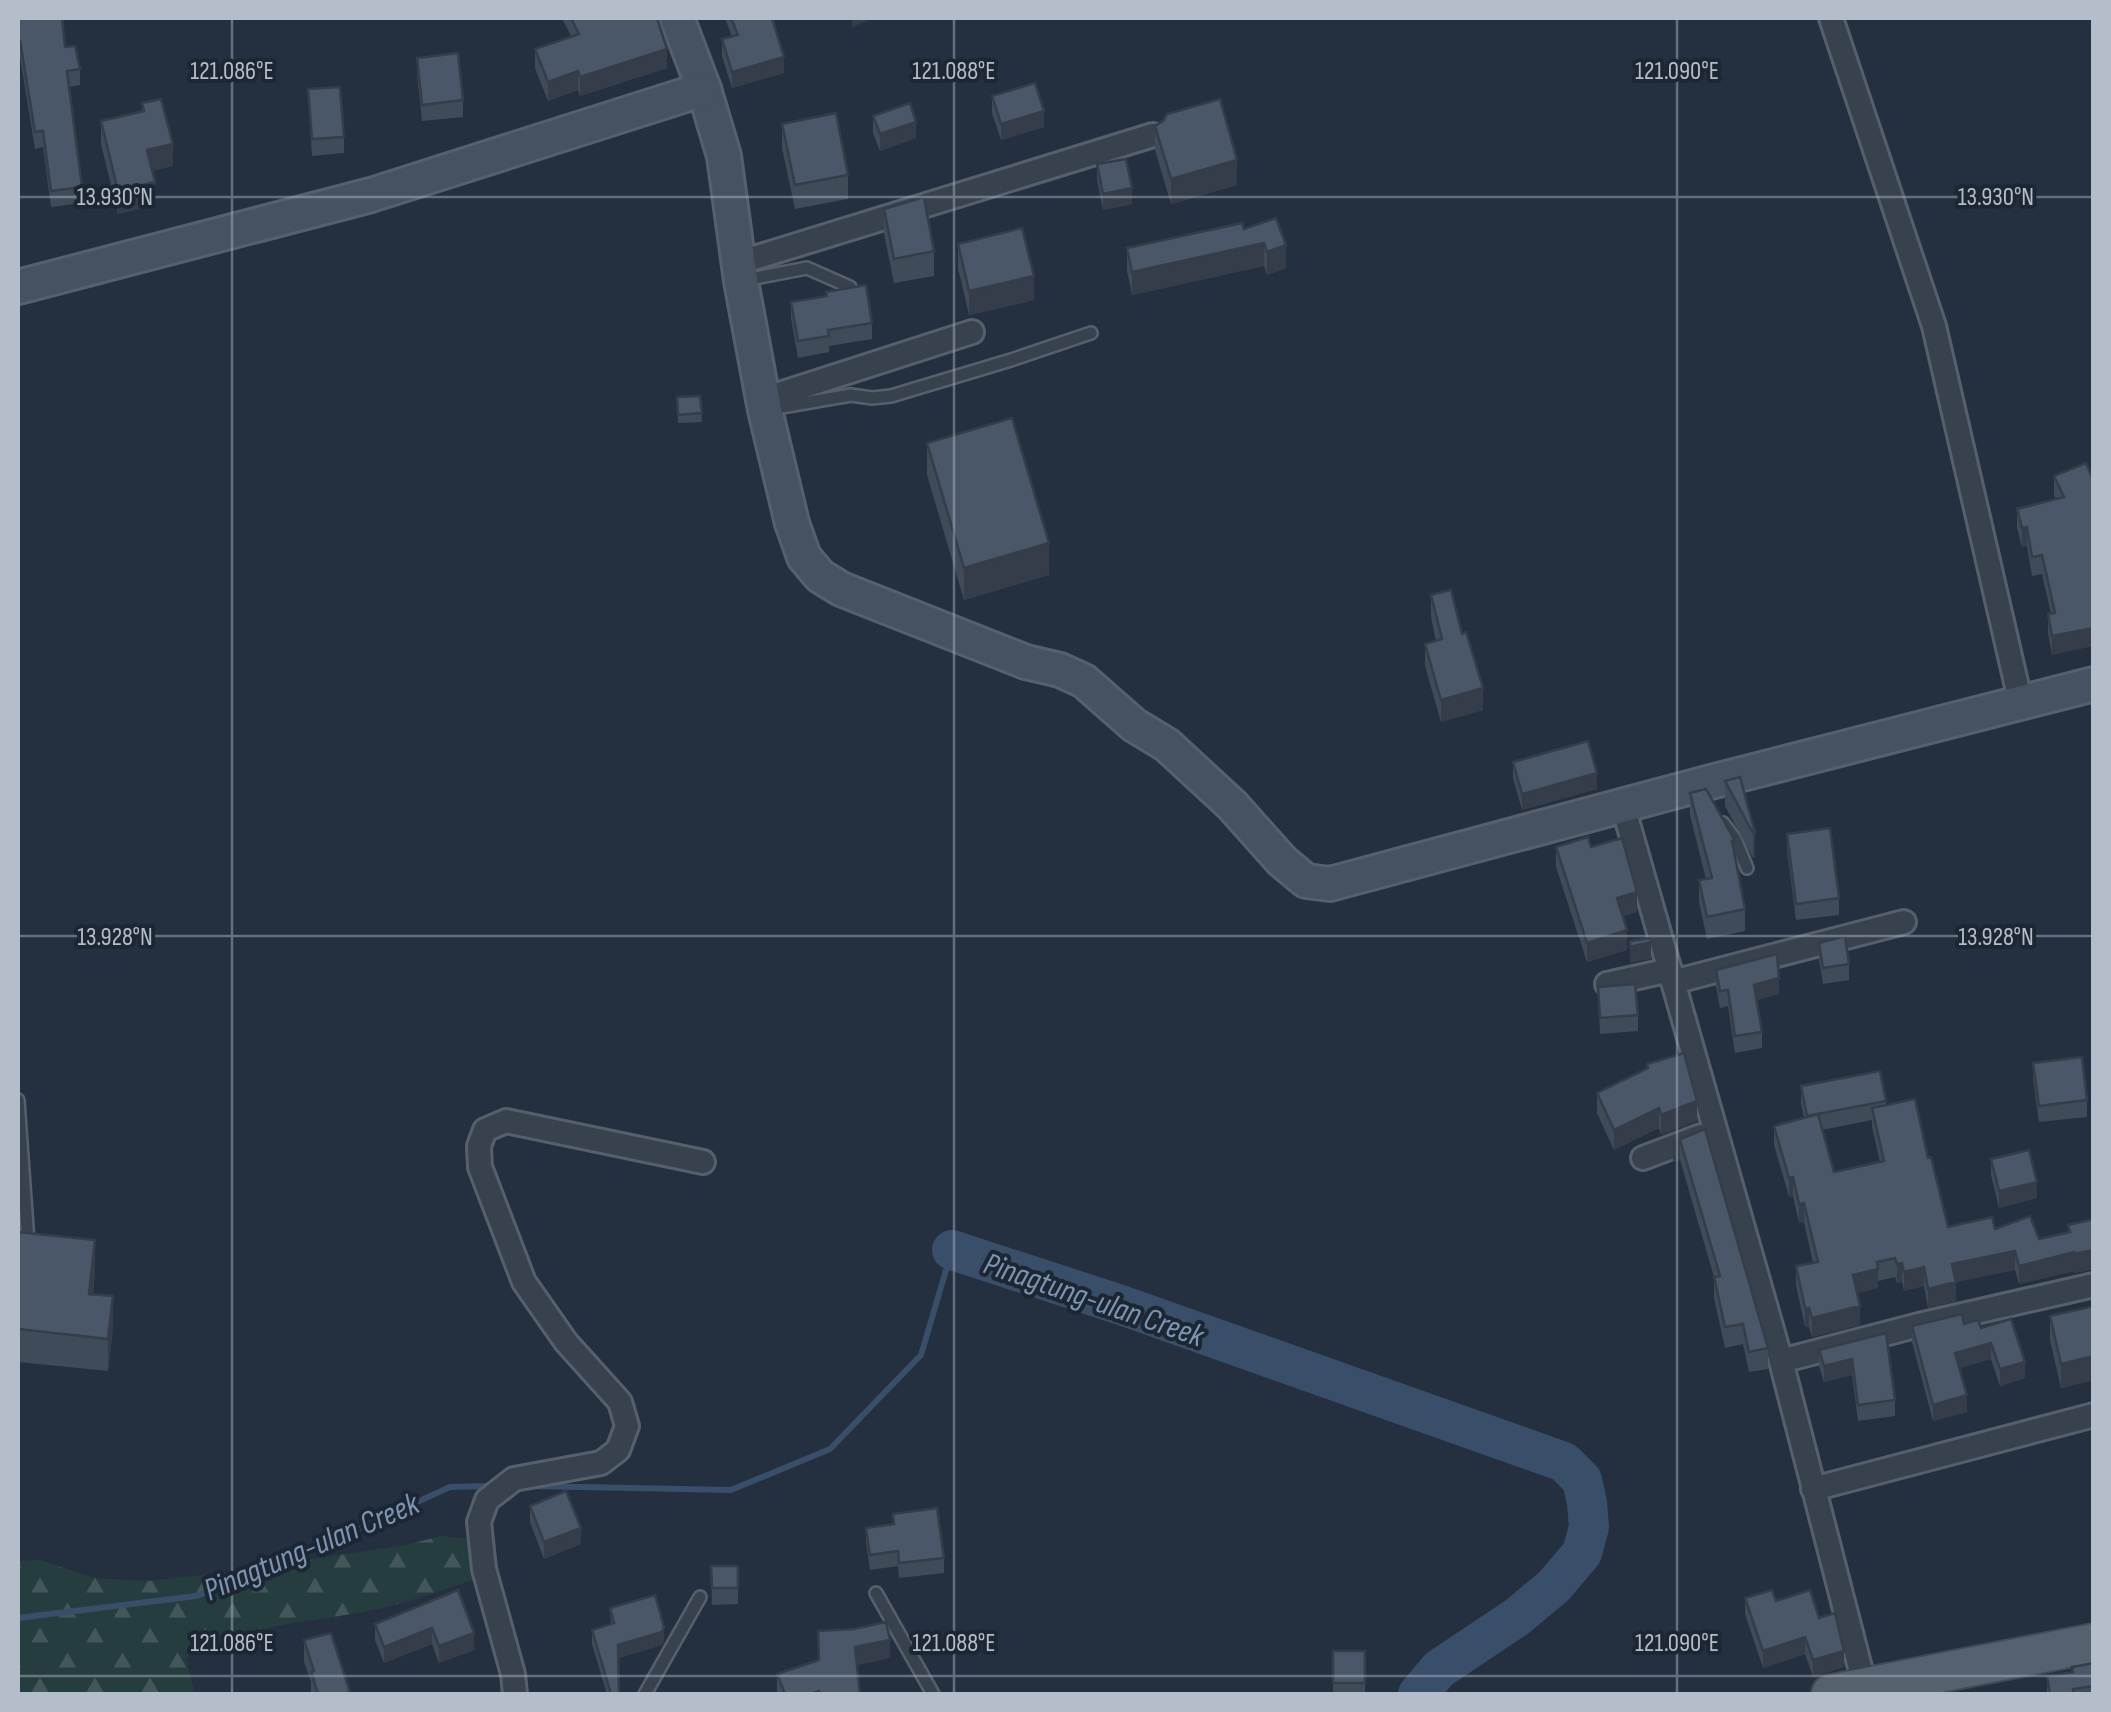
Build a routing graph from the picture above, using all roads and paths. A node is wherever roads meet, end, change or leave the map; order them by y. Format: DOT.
graph roads {
  1 [pos="677,18"];
  2 [pos="1832,18"];
  3 [pos="704,89"];
  4 [pos="1153,135"];
  5 [pos="739,272"];
  6 [pos="18,287"];
  7 [pos="850,287"];
  8 [pos="972,332"];
  9 [pos="1090,333"];
  10 [pos="765,405"];
  11 [pos="2094,684"];
  12 [pos="2021,704"];
  13 [pos="1710,799"];
  14 [pos="1624,806"];
  15 [pos="1747,868"];
  16 [pos="1904,922"];
  17 [pos="1672,976"];
  18 [pos="1607,984"];
  19 [pos="18,1100"];
  20 [pos="1715,1130"];
  21 [pos="1643,1158"];
  22 [pos="703,1162"];
  23 [pos="18,1241"];
  24 [pos="2094,1285"];
  25 [pos="1780,1361"];
  26 [pos="2094,1415"];
  27 [pos="1813,1488"];
  28 [pos="876,1593"];
  29 [pos="700,1597"];
  30 [pos="2094,1643"];
  31 [pos="1848,1691"];
  32 [pos="515,1694"];
  33 [pos="645,1694"];
  34 [pos="933,1694"];
  1 -- 3 [label="street"];
  2 -- 12 [label="street"];
  3 -- 5 [label="street"];
  3 -- 6 [label="street"];
  4 -- 5 [label="street"];
  5 -- 7 [label="lane"];
  5 -- 10 [label="street"];
  8 -- 10 [label="street"];
  9 -- 10 [label="lane"];
  10 -- 14 [label="street"];
  11 -- 12 [label="street"];
  12 -- 13 [label="street"];
  13 -- 14 [label="street"];
  13 -- 15 [label="lane"];
  14 -- 17 [label="street"];
  16 -- 17 [label="street"];
  17 -- 18 [label="street"];
  17 -- 20 [label="street"];
  19 -- 23 [label="lane"];
  20 -- 21 [label="street"];
  20 -- 25 [label="street"];
  22 -- 32 [label="street"];
  24 -- 25 [label="street"];
  25 -- 27 [label="street"];
  26 -- 27 [label="street"];
  27 -- 31 [label="street"];
  28 -- 34 [label="lane"];
  29 -- 33 [label="lane"];
  30 -- 31 [label="main road"];
}
